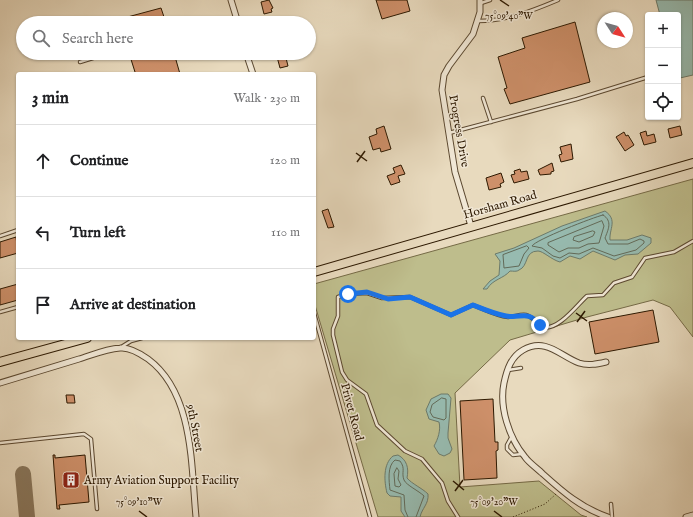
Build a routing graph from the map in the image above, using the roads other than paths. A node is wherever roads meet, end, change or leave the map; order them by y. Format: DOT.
graph roads {
  1 [pos="231,0"];
  2 [pos="490,0"];
  3 [pos="558,0"];
  4 [pos="480,1"];
  5 [pos="236,16"];
  6 [pos="478,21"];
  7 [pos="87,60"];
  8 [pos="248,60"];
  9 [pos="80,62"];
  10 [pos="252,72"];
  11 [pos="645,78"];
  12 [pos="483,98"];
  13 [pos="491,122"];
  14 [pos="449,133"];
  15 [pos="693,163"];
  16 [pos="471,226"];
  17 [pos="16,231"];
  18 [pos="0,236"];
  19 [pos="693,241"];
  20 [pos="316,271"];
  21 [pos="16,307"];
  22 [pos="0,312"];
  23 [pos="316,320"];
  24 [pos="80,340"];
  25 [pos="135,340"];
  26 [pos="121,348"];
  27 [pos="0,362"];
  28 [pos="606,362"];
  29 [pos="521,368"];
  30 [pos="506,370"];
  31 [pos="0,383"];
  32 [pos="512,435"];
  33 [pos="0,443"];
  34 [pos="522,453"];
  35 [pos="610,504"];
  36 [pos="97,509"];
  37 [pos="693,515"];
  38 [pos="196,517"];
  39 [pos="370,517"];
  40 [pos="458,517"];
  41 [pos="608,517"];
  42 [pos="612,517"];
  43 [pos="686,517"];
  1 -- 5 [label="street"];
  2 -- 4 [label="lane"];
  3 -- 6 [label="lane"];
  4 -- 6 [label="street, Progress Drive"];
  6 -- 14 [label="street, Progress Drive"];
  7 -- 9 [label="lane"];
  8 -- 10 [label="street"];
  11 -- 13 [label="lane"];
  12 -- 13 [label="lane"];
  13 -- 14 [label="lane"];
  14 -- 16 [label="street, Progress Drive"];
  15 -- 16 [label="main road, Horsham Road"];
  16 -- 20 [label="main road, Horsham Road"];
  17 -- 18 [label="lane"];
  19 -- 40 [label="lane"];
  21 -- 22 [label="lane"];
  23 -- 39 [label="lane, Privet Road"];
  24 -- 27 [label="main road"];
  25 -- 26 [label="lane"];
  26 -- 31 [label="street"];
  26 -- 38 [label="street, 9th Street"];
  28 -- 30 [label="street"];
  29 -- 30 [label="lane"];
  30 -- 32 [label="street"];
  32 -- 34 [label="street"];
  32 -- 34 [label="lane"];
  33 -- 36 [label="lane"];
  34 -- 41 [label="street"];
  35 -- 42 [label="lane"];
  37 -- 43 [label="street"];
}
